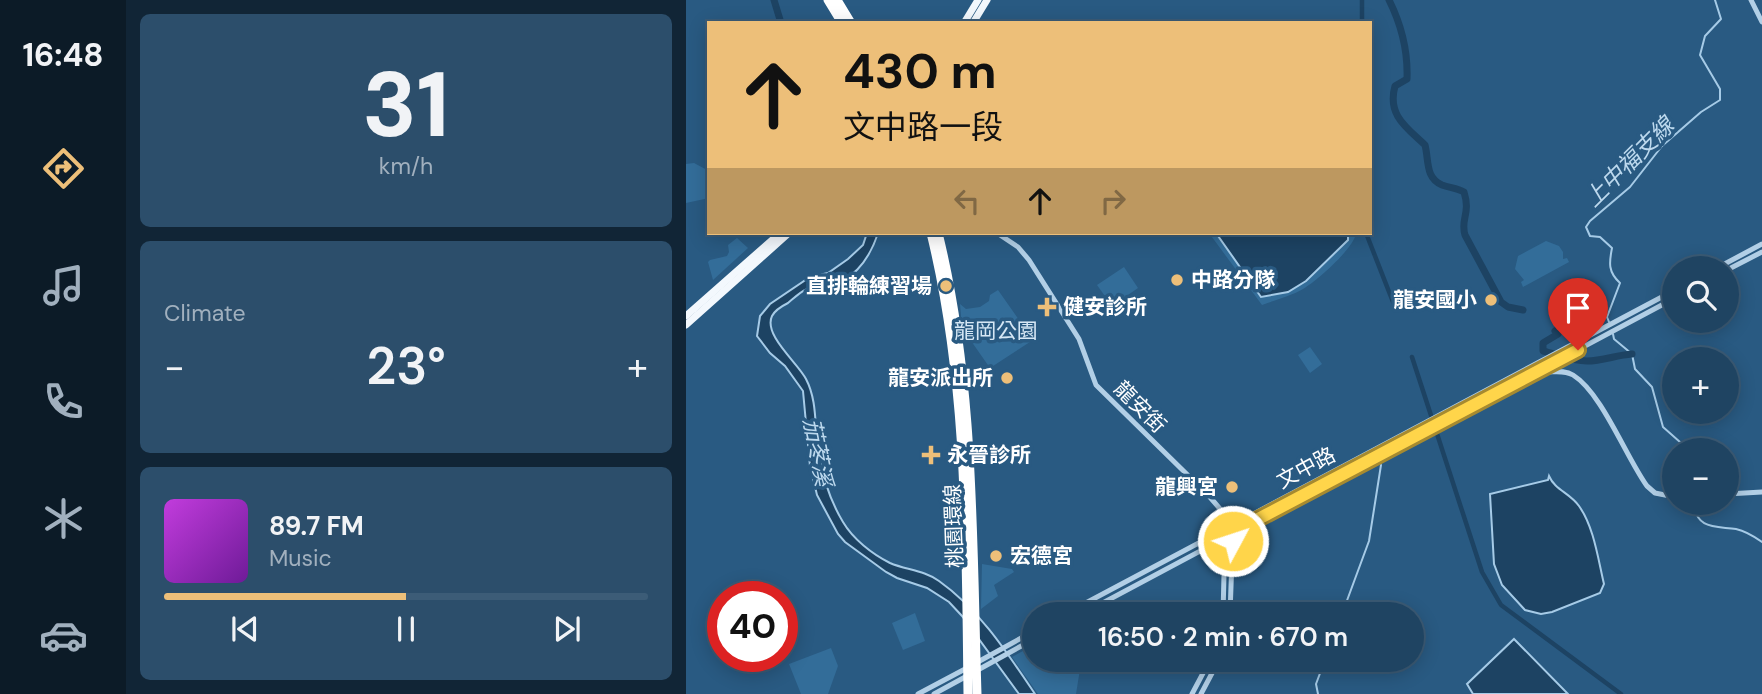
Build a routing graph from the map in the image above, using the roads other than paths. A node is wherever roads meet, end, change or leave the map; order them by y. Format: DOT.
graph roads {
  1 [pos="828,0"];
  2 [pos="837,0"];
  3 [pos="978,0"];
  4 [pos="987,0"];
  5 [pos="1751,0"];
  6 [pos="841,21"];
  7 [pos="850,21"];
  8 [pos="965,21"];
  9 [pos="974,21"];
  10 [pos="1762,22"];
  11 [pos="778,235"];
  12 [pos="787,235"];
  13 [pos="931,235"];
  14 [pos="938,235"];
  15 [pos="1000,235"];
  16 [pos="1762,244"];
  17 [pos="1762,252"];
  18 [pos="1739,256"];
  19 [pos="1739,264"];
  20 [pos="1662,297"];
  21 [pos="1662,305"];
  22 [pos="686,316"];
  23 [pos="686,325"];
  24 [pos="1598,335"];
  25 [pos="1542,365"];
  26 [pos="1441,419"];
  27 [pos="1389,447"];
  28 [pos="1762,492"];
  29 [pos="1739,493"];
  30 [pos="1662,494"];
  31 [pos="1233,524"];
  32 [pos="1233,533"];
  33 [pos="1224,538"];
  34 [pos="1087,602"];
  35 [pos="1104,602"];
  36 [pos="1223,602"];
  37 [pos="1230,602"];
  38 [pos="1022,639"];
  39 [pos="1022,644"];
  40 [pos="1008,649"];
  41 [pos="989,659"];
  42 [pos="1204,672"];
  43 [pos="1213,672"];
  44 [pos="918,694"];
  45 [pos="934,694"];
  46 [pos="968,694"];
  47 [pos="978,694"];
  48 [pos="1192,694"];
  49 [pos="1201,694"];
  1 -- 6 [label="highway"];
  2 -- 7 [label="highway"];
  3 -- 8 [label="main road"];
  4 -- 9 [label="main road"];
  5 -- 10 [label="street"];
  11 -- 22 [label="main road"];
  12 -- 23 [label="main road"];
  13 -- 46 [label="highway, 桃園環線, bridge"];
  14 -- 47 [label="highway, 桃園環線, bridge"];
  15 -- 31 [label="street, 龍安街"];
  16 -- 18 [label="street"];
  17 -- 19 [label="street"];
  20 -- 24 [label="street"];
  21 -- 24 [label="street"];
  24 -- 25 [label="street"];
  24 -- 25 [label="street"];
  25 -- 26 [label="street, 文中路"];
  25 -- 26 [label="street, 文中路"];
  25 -- 30 [label="street"];
  26 -- 27 [label="street, 文中路"];
  27 -- 31 [label="street, 文中路"];
  27 -- 32 [label="street, 文中路"];
  28 -- 29 [label="street"];
  31 -- 32 [label="street"];
  31 -- 33 [label="street"];
  31 -- 34 [label="street, 文中路"];
  32 -- 33 [label="street, 文中路"];
  32 -- 37 [label="street"];
  33 -- 35 [label="street, 文中路"];
  33 -- 36 [label="street"];
  38 -- 40 [label="street"];
  39 -- 40 [label="street"];
  40 -- 41 [label="street"];
  41 -- 44 [label="street"];
  41 -- 45 [label="street"];
  42 -- 48 [label="street"];
  43 -- 49 [label="street"];
}
